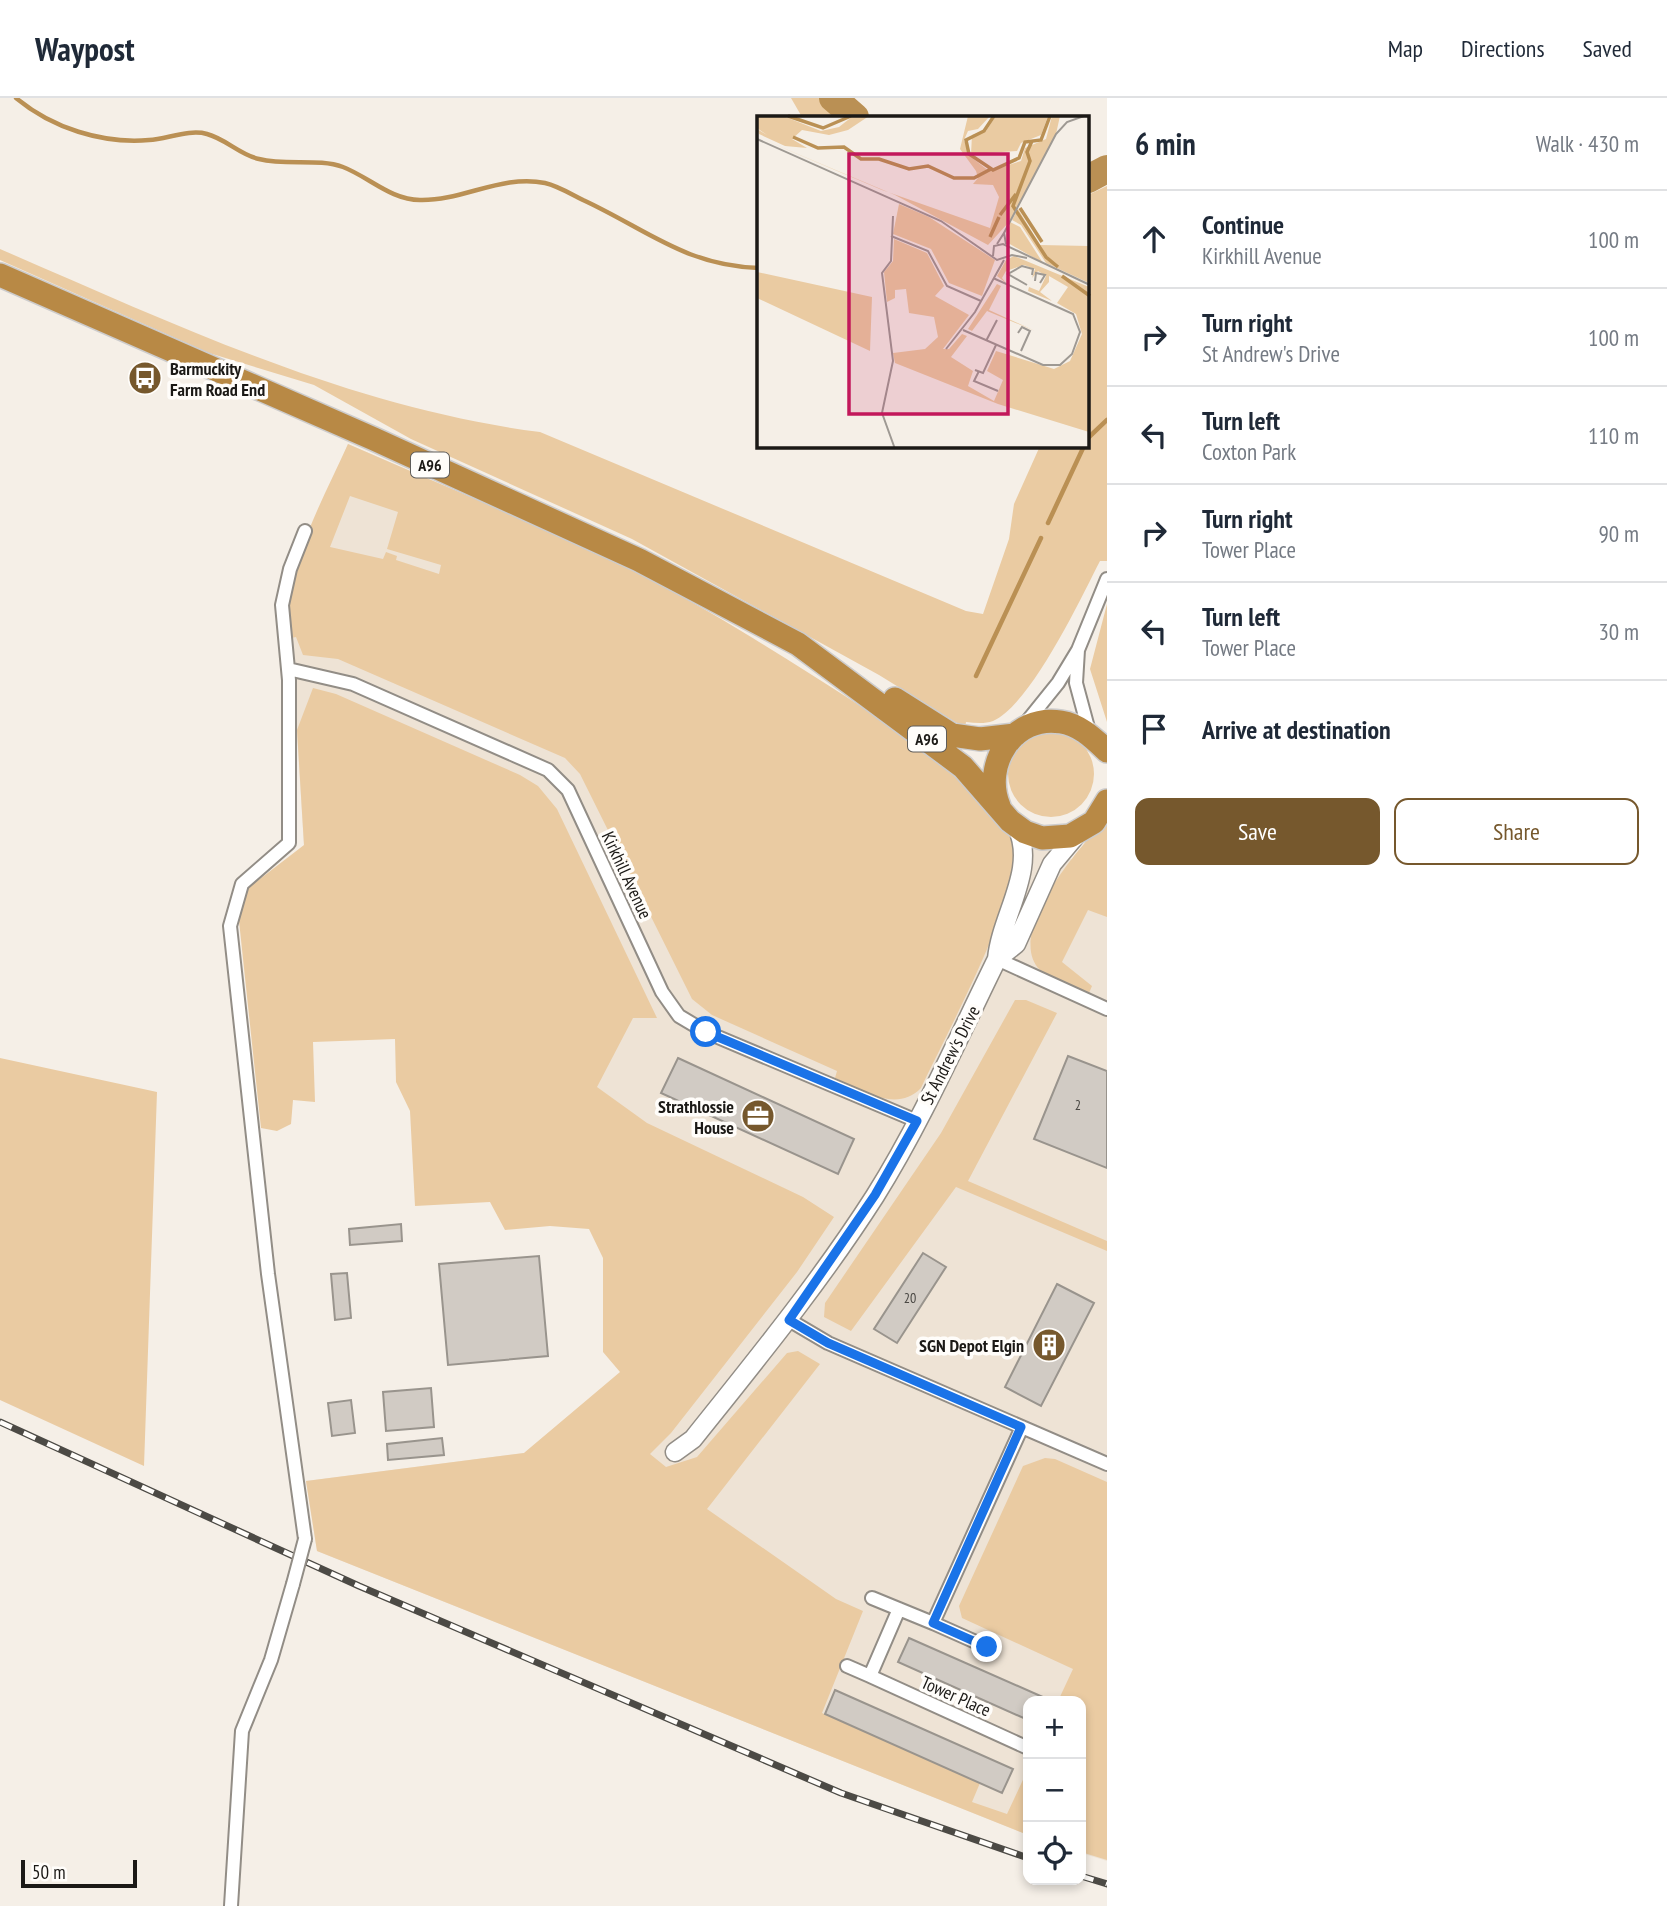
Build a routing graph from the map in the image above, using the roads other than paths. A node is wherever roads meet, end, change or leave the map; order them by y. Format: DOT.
graph roads {
  1 [pos="0,275"];
  2 [pos="305,531"];
  3 [pos="1107,579"];
  4 [pos="1078,650"];
  5 [pos="288,669"];
  6 [pos="848,678"];
  7 [pos="1017,734"];
  8 [pos="1097,742"];
  9 [pos="1107,759"];
  10 [pos="1106,805"];
  11 [pos="1000,806"];
  12 [pos="1017,827"];
  13 [pos="1079,833"];
  14 [pos="998,959"];
  15 [pos="1107,1009"];
  16 [pos="917,1121"];
  17 [pos="789,1320"];
  18 [pos="1021,1427"];
  19 [pos="675,1452"];
  20 [pos="1107,1464"];
  21 [pos="872,1598"];
  22 [pos="899,1609"];
  23 [pos="933,1623"];
  24 [pos="987,1647"];
  25 [pos="847,1666"];
  26 [pos="870,1676"];
  27 [pos="1023,1746"];
  28 [pos="231,1906"];
  1 -- 6 [label="highway, A96"];
  2 -- 5 [label="street"];
  3 -- 4 [label="street"];
  4 -- 7 [label="street"];
  4 -- 8 [label="street"];
  5 -- 16 [label="street, Kirkhill Avenue"];
  5 -- 28 [label="street, bridge"];
  6 -- 7 [label="highway, A96"];
  6 -- 11 [label="highway, A96"];
  7 -- 8 [label="highway, A96"];
  7 -- 11 [label="highway"];
  8 -- 9 [label="highway"];
  10 -- 13 [label="highway"];
  11 -- 12 [label="highway, A96"];
  12 -- 13 [label="highway"];
  12 -- 14 [label="street, St Andrew's Drive"];
  13 -- 14 [label="street, St Andrew's Drive"];
  14 -- 15 [label="street"];
  14 -- 16 [label="street, St Andrew's Drive"];
  16 -- 17 [label="street, St Andrew's Drive"];
  17 -- 18 [label="street"];
  17 -- 19 [label="street, St Andrew's Drive"];
  18 -- 20 [label="street"];
  18 -- 23 [label="street"];
  21 -- 22 [label="street"];
  22 -- 23 [label="street"];
  22 -- 26 [label="street"];
  23 -- 24 [label="street"];
  25 -- 26 [label="street, Tower Place"];
  26 -- 27 [label="street, Tower Place"];
}
